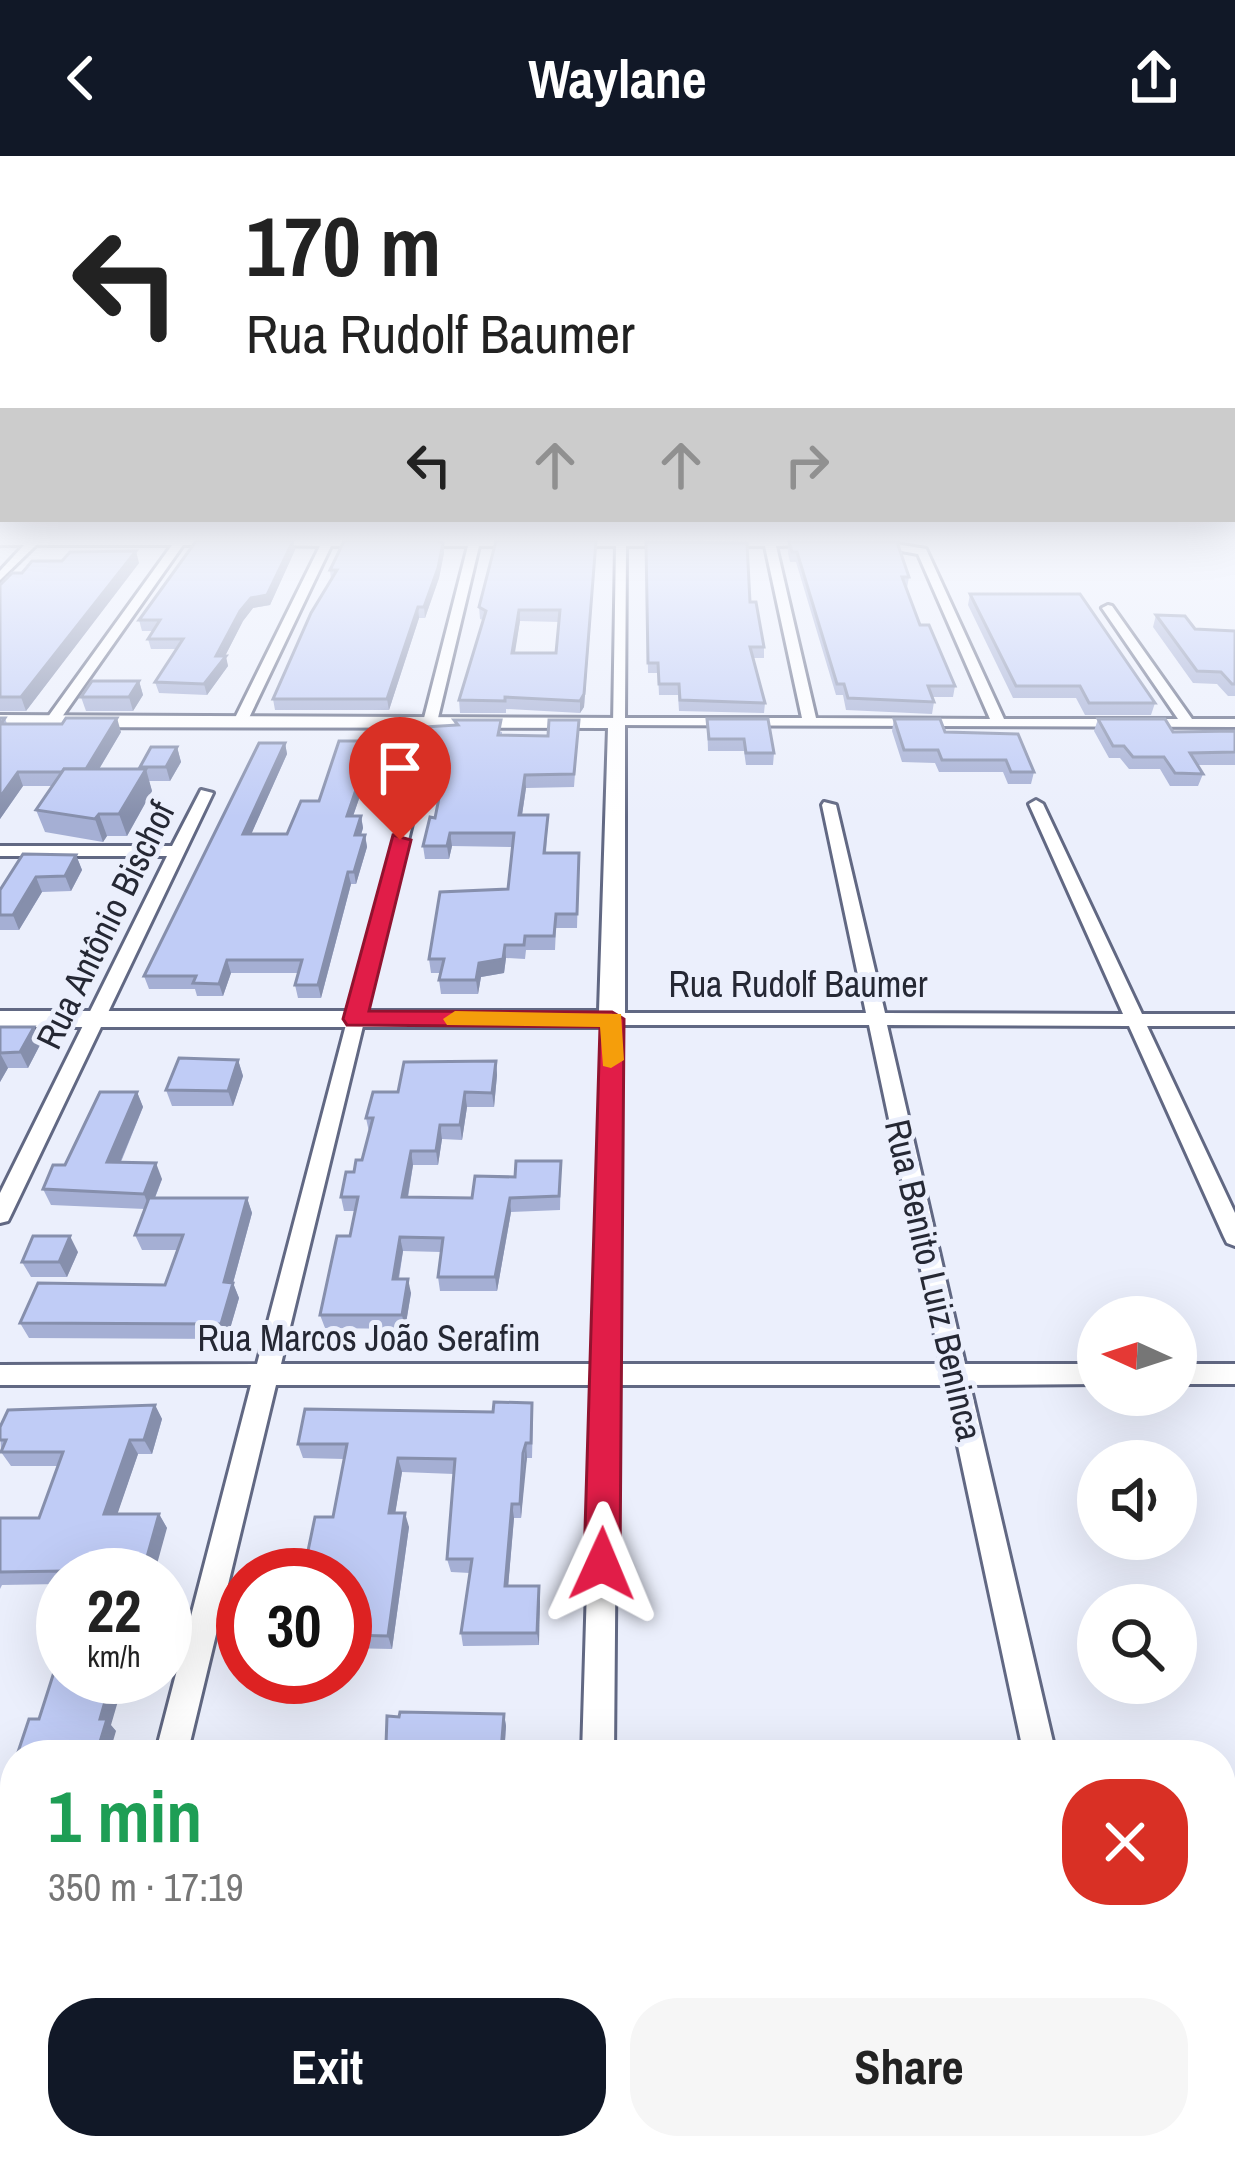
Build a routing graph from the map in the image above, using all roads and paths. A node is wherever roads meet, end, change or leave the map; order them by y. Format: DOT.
graph roads {
  1 [pos="116,631"];
  2 [pos="285,631"];
  3 [pos="453,631"];
  4 [pos="620,631"];
  5 [pos="789,631"];
  6 [pos="958,631"];
  7 [pos="1124,631"];
  8 [pos="0,721"];
  9 [pos="52,721"];
  10 [pos="240,722"];
  11 [pos="430,722"];
  12 [pos="618,722"];
  13 [pos="810,723"];
  14 [pos="999,723"];
  15 [pos="1188,723"];
  16 [pos="1235,724"];
  17 [pos="206,793"];
  18 [pos="412,795"];
  19 [pos="1036,804"];
  20 [pos="829,805"];
  21 [pos="0,851"];
  22 [pos="177,851"];
  23 [pos="0,1018"];
  24 [pos="96,1018"];
  25 [pos="356,1019"];
  26 [pos="612,1019"];
  27 [pos="877,1020"];
  28 [pos="1136,1020"];
  29 [pos="1235,1020"];
  30 [pos="0,1215"];
  31 [pos="1235,1237"];
  32 [pos="605,1373"];
  33 [pos="266,1374"];
  34 [pos="955,1374"];
  35 [pos="1077,1374"];
  36 [pos="1197,1374"];
  37 [pos="1235,1374"];
  38 [pos="0,1375"];
  39 [pos="175,1740"];
  40 [pos="598,1740"];
  41 [pos="1037,1740"];
  1 -- 9 [label="street"];
  2 -- 10 [label="street"];
  3 -- 11 [label="street"];
  4 -- 12 [label="street"];
  5 -- 13 [label="street"];
  6 -- 14 [label="street"];
  7 -- 15 [label="street"];
  8 -- 9 [label="street"];
  9 -- 10 [label="street"];
  10 -- 11 [label="street"];
  11 -- 12 [label="street"];
  12 -- 13 [label="street"];
  12 -- 26 [label="street"];
  13 -- 14 [label="street"];
  14 -- 15 [label="street"];
  15 -- 16 [label="street"];
  17 -- 22 [label="street, Rua Antônio Bischof"];
  18 -- 25 [label="street"];
  19 -- 28 [label="street"];
  20 -- 27 [label="street, Rua Benito Luiz Beninca"];
  21 -- 22 [label="street"];
  22 -- 24 [label="street, Rua Antônio Bischof"];
  23 -- 24 [label="street, Rua Rudolf Baumer"];
  24 -- 25 [label="street, Rua Rudolf Baumer"];
  24 -- 30 [label="street, Rua Antônio Bischof"];
  25 -- 26 [label="street, Rua Rudolf Baumer"];
  25 -- 33 [label="street"];
  26 -- 27 [label="street, Rua Rudolf Baumer"];
  26 -- 32 [label="street"];
  27 -- 28 [label="street, Rua Rudolf Baumer"];
  27 -- 34 [label="street, Rua Benito Luiz Beninca"];
  28 -- 29 [label="street, Rua Rudolf Baumer"];
  28 -- 31 [label="street"];
  32 -- 33 [label="street, Rua Marcos João Serafim"];
  32 -- 34 [label="street, Rua Marcos João Serafim"];
  32 -- 40 [label="street"];
  33 -- 38 [label="street, Rua Marcos João Serafim"];
  33 -- 39 [label="street"];
  34 -- 35 [label="street, Rua Marcos João Serafim"];
  34 -- 41 [label="street, Rua Benito Luiz Beninca"];
  36 -- 37 [label="street"];
}
